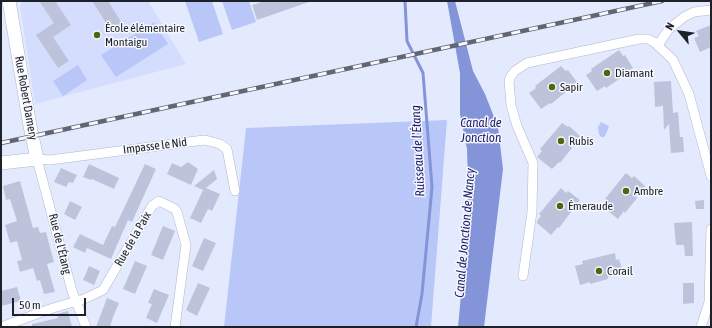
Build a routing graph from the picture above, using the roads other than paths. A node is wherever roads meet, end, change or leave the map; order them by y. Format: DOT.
graph roads {
  1 [pos="9,1"];
  2 [pos="711,10"];
  3 [pos="656,44"];
  4 [pos="37,159"];
  5 [pos="1,163"];
  6 [pos="711,176"];
  7 [pos="235,192"];
  8 [pos="711,229"];
  9 [pos="523,276"];
  10 [pos="76,302"];
  11 [pos="1,327"];
  12 [pos="86,327"];
  13 [pos="175,327"];
  14 [pos="701,327"];
  1 -- 4 [label="street, Rue Robert Damery"];
  2 -- 3 [label="street"];
  3 -- 6 [label="street"];
  3 -- 9 [label="street"];
  4 -- 5 [label="street"];
  4 -- 7 [label="street, Impasse le Nid"];
  4 -- 10 [label="street, Rue de l'Étang"];
  8 -- 14 [label="street"];
  10 -- 11 [label="street"];
  10 -- 12 [label="street, Rue de l'Étang"];
  10 -- 13 [label="street, Rue de la Paix"];
}
